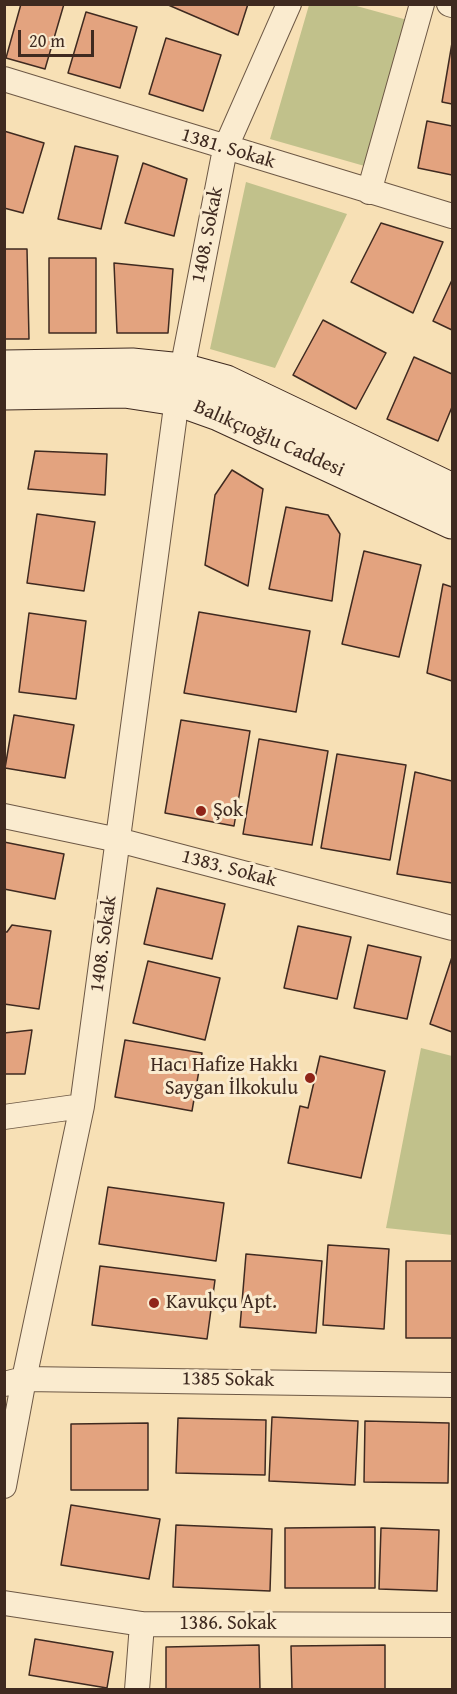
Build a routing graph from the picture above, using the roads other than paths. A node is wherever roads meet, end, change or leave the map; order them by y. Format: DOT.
graph roads {
  1 [pos="289,4"];
  2 [pos="422,4"];
  3 [pos="4,79"];
  4 [pos="225,149"];
  5 [pos="369,192"];
  6 [pos="453,216"];
  7 [pos="4,367"];
  8 [pos="180,384"];
  9 [pos="4,393"];
  10 [pos="453,490"];
  11 [pos="453,522"];
  12 [pos="4,816"];
  13 [pos="118,840"];
  14 [pos="453,928"];
  15 [pos="82,1106"];
  16 [pos="4,1117"];
  17 [pos="14,1381"];
  18 [pos="453,1385"];
  19 [pos="4,1486"];
  20 [pos="4,1603"];
  21 [pos="142,1624"];
  22 [pos="453,1625"];
  23 [pos="136,1689"];
  1 -- 4 [label="street, 1408. Sokak"];
  2 -- 5 [label="street"];
  3 -- 4 [label="street, 1381. Sokak"];
  4 -- 5 [label="street, 1381. Sokak"];
  4 -- 8 [label="street, 1408. Sokak"];
  5 -- 6 [label="street, 1381. Sokak"];
  7 -- 8 [label="street, Balıkçıoğlu Caddesi"];
  8 -- 9 [label="street, Balıkçıoğlu Caddesi"];
  8 -- 10 [label="street, Balıkçıoğlu Caddesi"];
  8 -- 11 [label="street, Balıkçıoğlu Caddesi"];
  8 -- 13 [label="street, 1408. Sokak"];
  12 -- 13 [label="street, 1383. Sokak"];
  13 -- 14 [label="street, 1383. Sokak"];
  13 -- 15 [label="street, 1408. Sokak"];
  15 -- 16 [label="street"];
  15 -- 17 [label="street, 1408. Sokak"];
  17 -- 18 [label="street, 1385 Sokak"];
  17 -- 19 [label="street, 1408. Sokak"];
  20 -- 21 [label="street, 1386. Sokak"];
  21 -- 22 [label="street, 1386. Sokak"];
  21 -- 23 [label="street"];
}
